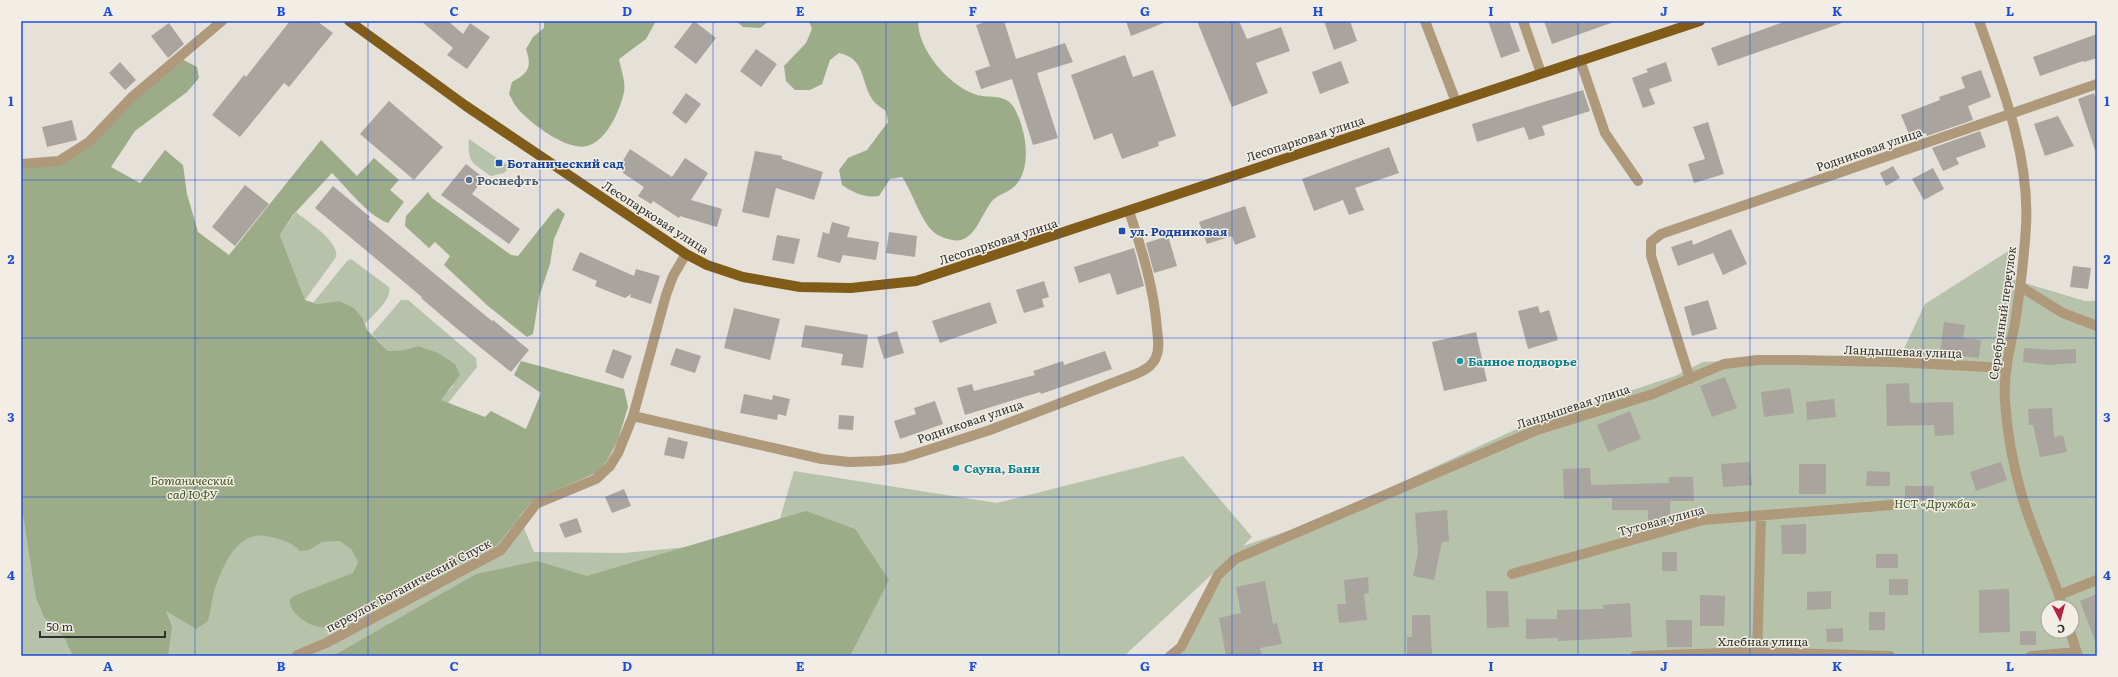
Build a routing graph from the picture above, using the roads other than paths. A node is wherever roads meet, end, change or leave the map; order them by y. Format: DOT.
graph roads {
  1 [pos="222,21"];
  2 [pos="349,21"];
  3 [pos="1425,21"];
  4 [pos="1523,21"];
  5 [pos="1699,21"];
  6 [pos="1979,21"];
  7 [pos="1580,60"];
  8 [pos="1541,73"];
  9 [pos="2097,84"];
  10 [pos="1456,102"];
  11 [pos="2011,114"];
  12 [pos="21,164"];
  13 [pos="1638,180"];
  14 [pos="1129,211"];
  15 [pos="686,254"];
  16 [pos="2021,287"];
  17 [pos="2097,326"];
  18 [pos="2007,368"];
  19 [pos="1690,379"];
  20 [pos="633,416"];
  21 [pos="1892,505"];
  22 [pos="1760,517"];
  23 [pos="1512,574"];
  24 [pos="2097,580"];
  25 [pos="2059,595"];
  26 [pos="2060,599"];
  27 [pos="2072,639"];
  28 [pos="1757,654"];
  29 [pos="2077,654"];
  30 [pos="297,655"];
  31 [pos="1170,656"];
  32 [pos="1635,656"];
  33 [pos="1890,656"];
  34 [pos="2031,656"];
  1 -- 12 [label="street"];
  2 -- 15 [label="main road, Лесопарковая улица"];
  3 -- 10 [label="street"];
  4 -- 8 [label="street"];
  5 -- 7 [label="main road, Лесопарковая улица"];
  6 -- 11 [label="street, Серебряный переулок"];
  7 -- 8 [label="main road, Лесопарковая улица"];
  7 -- 13 [label="street"];
  8 -- 10 [label="main road, Лесопарковая улица"];
  9 -- 11 [label="street, Родниковая улица"];
  10 -- 14 [label="main road, Лесопарковая улица"];
  11 -- 16 [label="street, Серебряный переулок"];
  11 -- 19 [label="street, Родниковая улица"];
  14 -- 15 [label="main road, Лесопарковая улица"];
  14 -- 20 [label="street, Родниковая улица"];
  15 -- 20 [label="street, переулок Ботанический Спуск"];
  16 -- 17 [label="street"];
  16 -- 18 [label="street, Серебряный переулок"];
  18 -- 19 [label="street, Ландышевая улица"];
  18 -- 25 [label="street, Серебряный переулок"];
  19 -- 31 [label="street, Ландышевая улица"];
  20 -- 30 [label="street, переулок Ботанический Спуск"];
  21 -- 22 [label="street, Тутовая улица"];
  22 -- 23 [label="street, Тутовая улица"];
  22 -- 28 [label="street"];
  24 -- 25 [label="street"];
  25 -- 26 [label="street, Серебряный переулок"];
  27 -- 29 [label="street"];
  28 -- 32 [label="street, Хлебная улица"];
  28 -- 33 [label="street, Хлебная улица"];
  29 -- 34 [label="street"];
}
